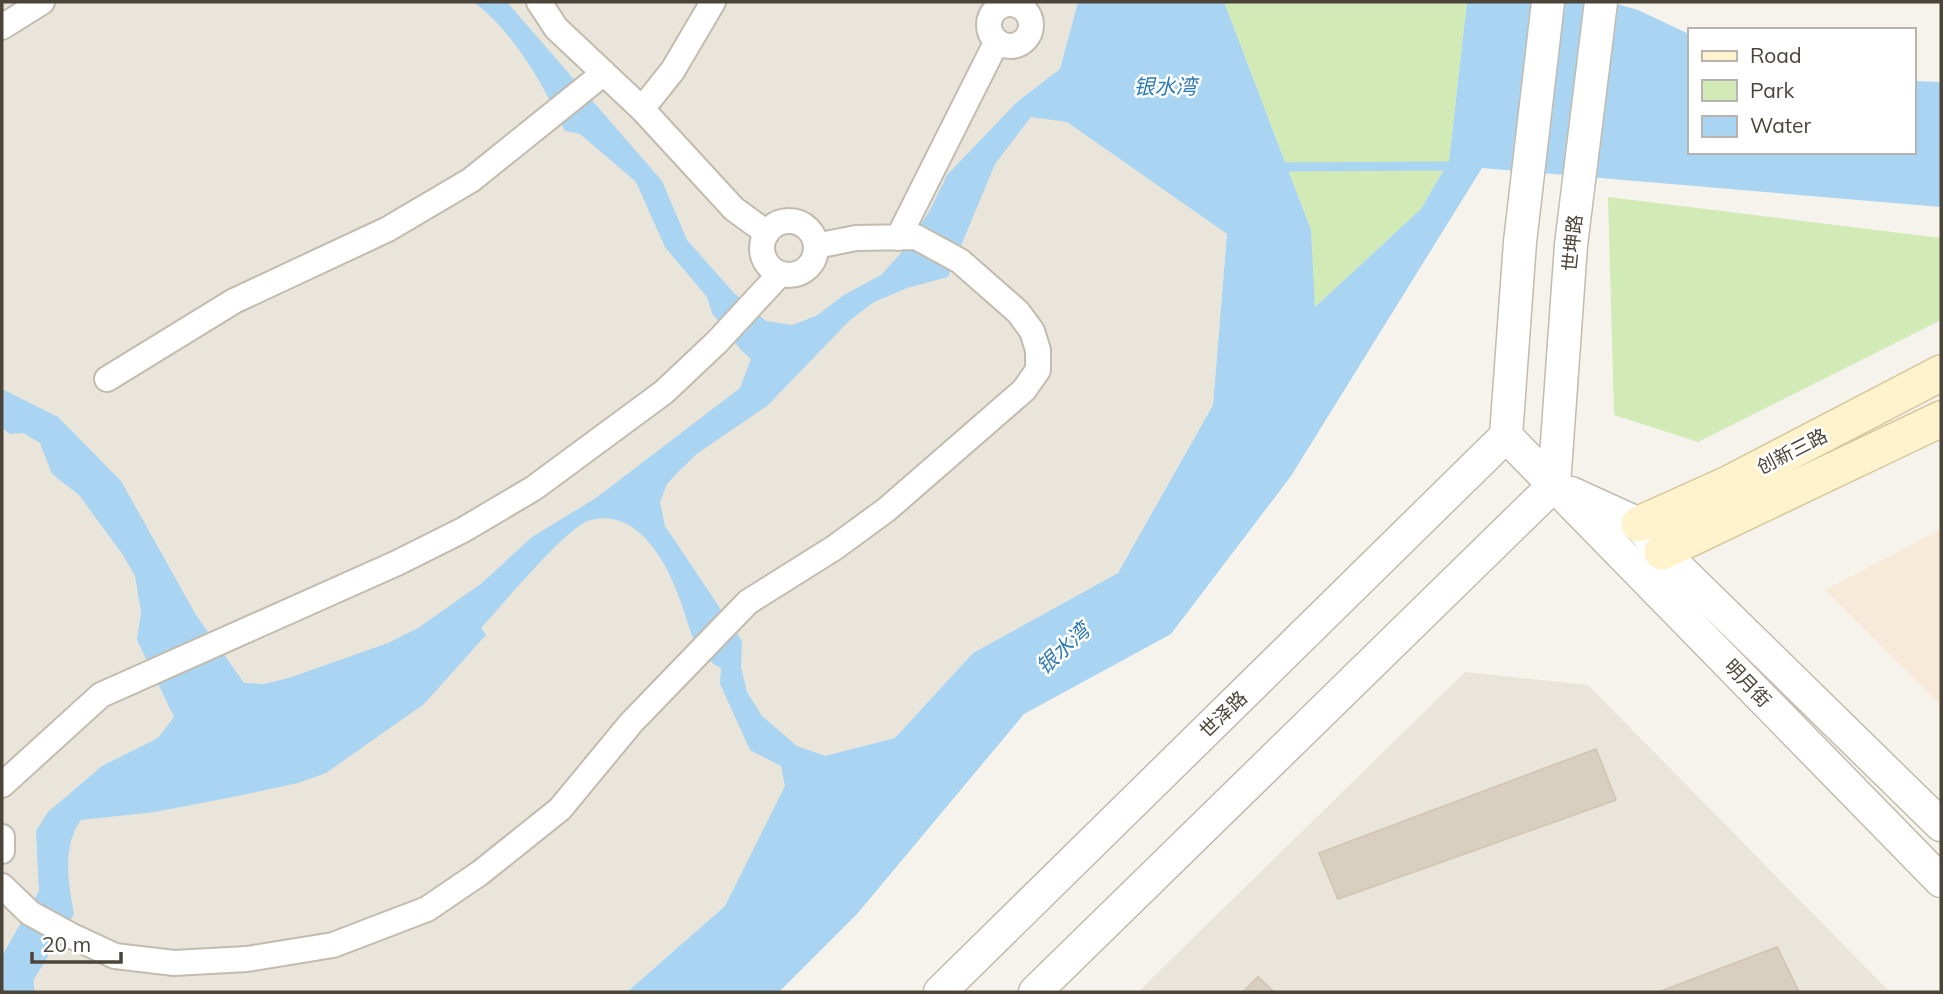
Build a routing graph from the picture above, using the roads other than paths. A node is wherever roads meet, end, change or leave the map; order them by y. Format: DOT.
graph roads {
  1 [pos="42,2"];
  2 [pos="539,2"];
  3 [pos="713,2"];
  4 [pos="1548,2"];
  5 [pos="1601,2"];
  6 [pos="2,27"];
  7 [pos="997,41"];
  8 [pos="597,78"];
  9 [pos="642,109"];
  10 [pos="767,233"];
  11 [pos="907,237"];
  12 [pos="816,246"];
  13 [pos="780,274"];
  14 [pos="1941,373"];
  15 [pos="107,379"];
  16 [pos="1941,419"];
  17 [pos="1506,436"];
  18 [pos="1554,485"];
  19 [pos="1639,523"];
  20 [pos="1662,552"];
  21 [pos="2,785"];
  22 [pos="1941,825"];
  23 [pos="2,837"];
  24 [pos="2,850"];
  25 [pos="1941,881"];
  26 [pos="9,893"];
  27 [pos="940,992"];
  28 [pos="1035,992"];
  1 -- 6 [label="street"];
  2 -- 8 [label="street"];
  3 -- 9 [label="street"];
  4 -- 17 [label="street"];
  5 -- 18 [label="street, 世坤路"];
  7 -- 11 [label="street"];
  8 -- 9 [label="street"];
  8 -- 15 [label="street"];
  9 -- 10 [label="street"];
  10 -- 12 [label="street"];
  10 -- 13 [label="street"];
  11 -- 12 [label="street"];
  11 -- 26 [label="street"];
  12 -- 13 [label="street"];
  13 -- 21 [label="street"];
  14 -- 19 [label="main road, 创新三路"];
  16 -- 20 [label="main road, 创新三路"];
  17 -- 18 [label="street, 明月街"];
  17 -- 27 [label="street, 世泽路"];
  18 -- 19 [label="street, 明月街"];
  18 -- 25 [label="street, 明月街"];
  18 -- 28 [label="street"];
  19 -- 20 [label="street, 明月街"];
  20 -- 22 [label="street, 明月街"];
  23 -- 24 [label="street"];
}
